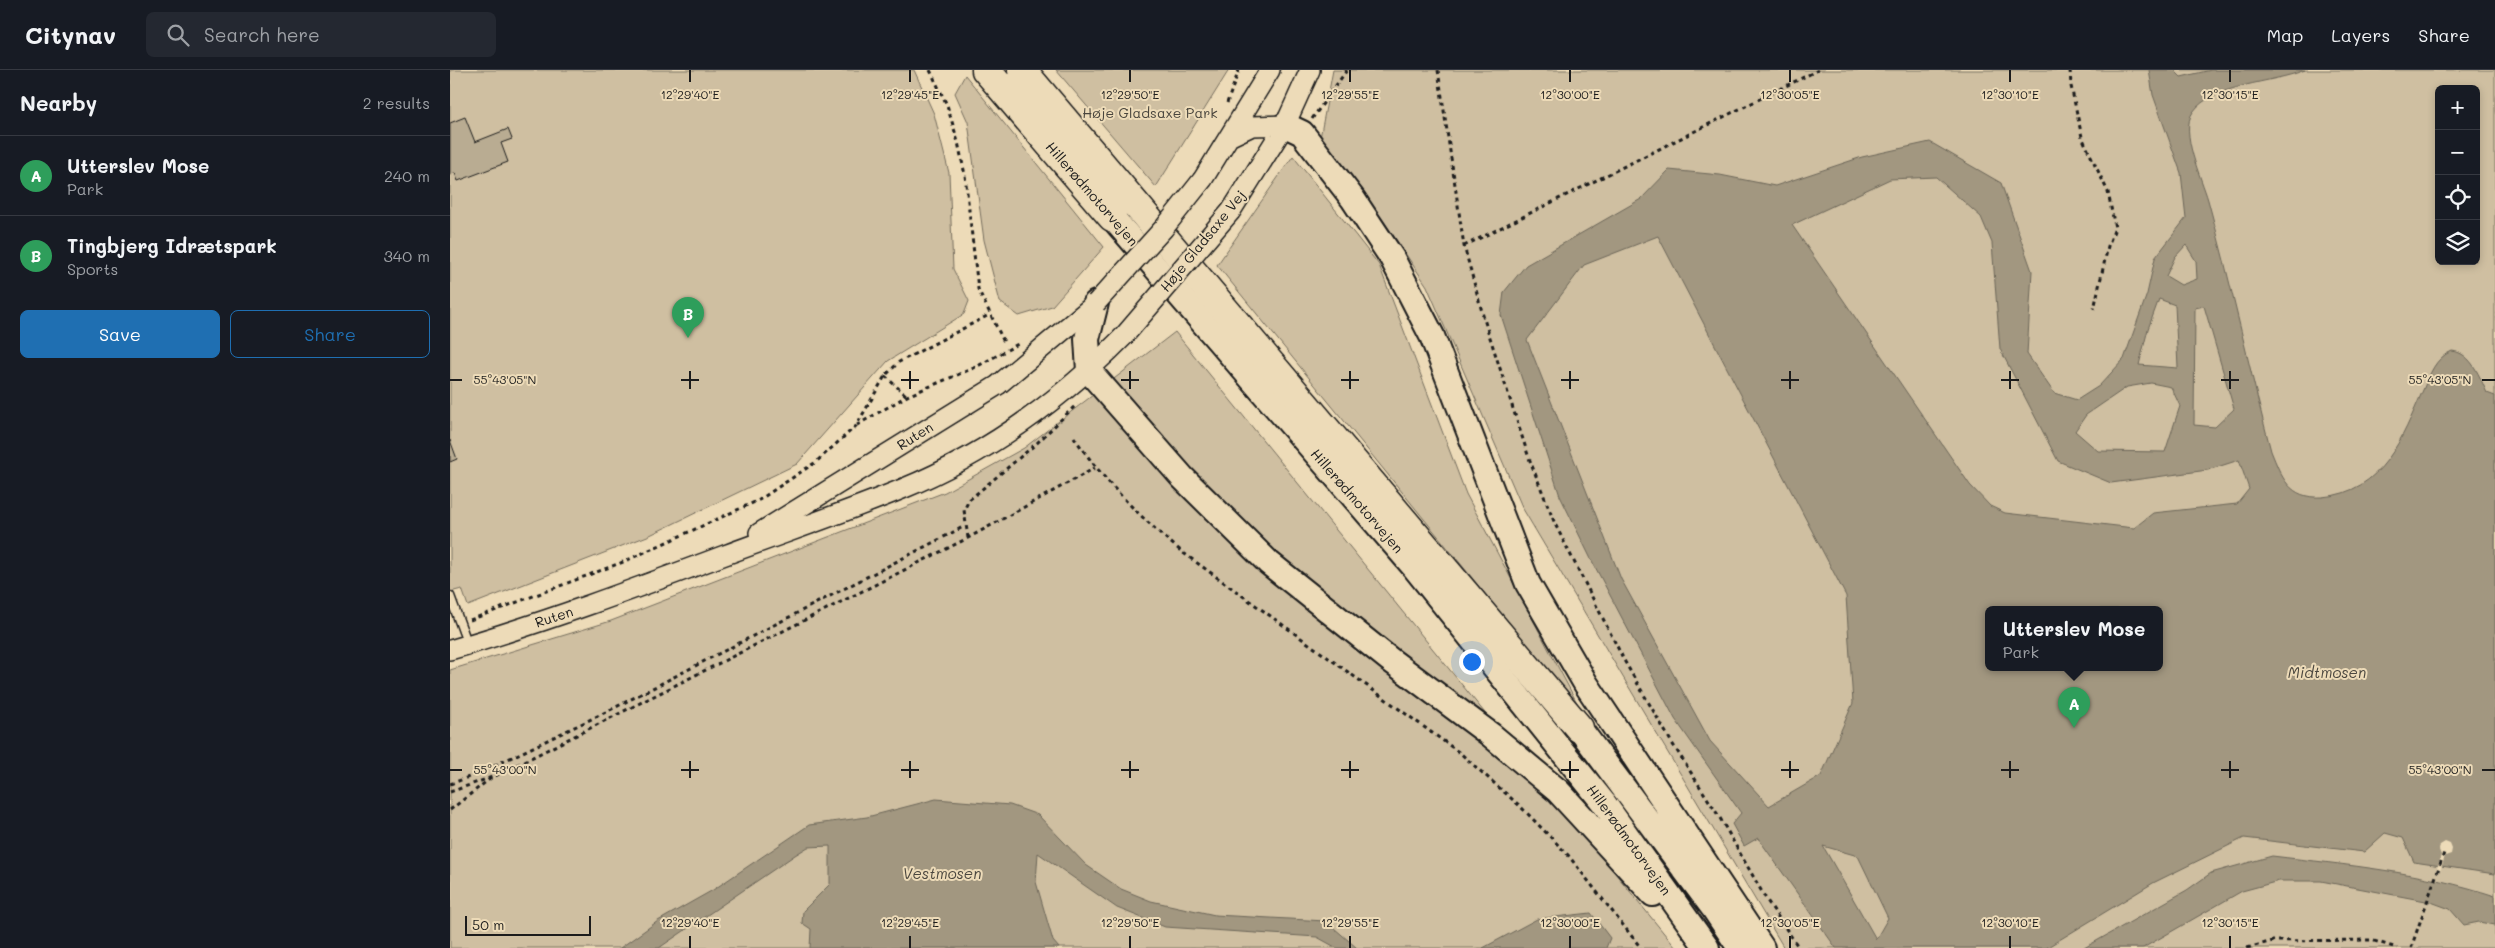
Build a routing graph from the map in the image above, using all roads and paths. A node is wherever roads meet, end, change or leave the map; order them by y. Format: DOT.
graph roads {
  1 [pos="930,70"];
  2 [pos="986,70"];
  3 [pos="1022,70"];
  4 [pos="1239,70"];
  5 [pos="1270,70"];
  6 [pos="1310,70"];
  7 [pos="1438,70"];
  8 [pos="1818,70"];
  9 [pos="2070,70"];
  10 [pos="1244,73"];
  11 [pos="1285,125"];
  12 [pos="1231,136"];
  13 [pos="1112,218"];
  14 [pos="1464,246"];
  15 [pos="1096,303"];
  16 [pos="2094,309"];
  17 [pos="989,315"];
  18 [pos="1024,340"];
  19 [pos="1004,342"];
  20 [pos="1092,375"];
  21 [pos="885,376"];
  22 [pos="907,396"];
  23 [pos="856,426"];
  24 [pos="1074,437"];
  25 [pos="1095,468"];
  26 [pos="965,526"];
  27 [pos="968,538"];
  28 [pos="724,555"];
  29 [pos="450,596"];
  30 [pos="460,623"];
  31 [pos="459,647"];
  32 [pos="1579,728"];
  33 [pos="495,776"];
  34 [pos="450,784"];
  35 [pos="450,792"];
  36 [pos="450,810"];
  37 [pos="2445,850"];
  38 [pos="1641,948"];
  39 [pos="1703,948"];
  40 [pos="1707,948"];
  41 [pos="1740,948"];
  42 [pos="1762,948"];
  43 [pos="1798,948"];
  44 [pos="2247,948"];
  45 [pos="2397,948"];
  46 [pos="2411,948"];
  1 -- 17 [label="path"];
  2 -- 13 [label="highway, Hillerødmotorvejen"];
  3 -- 32 [label="highway, Hillerødmotorvejen"];
  4 -- 10 [label="path"];
  5 -- 12 [label="street"];
  6 -- 11 [label="street, Høje Gladsaxe Vej"];
  7 -- 14 [label="path"];
  8 -- 14 [label="path"];
  9 -- 16 [label="path"];
  11 -- 12 [label="street"];
  11 -- 20 [label="street, Høje Gladsaxe Vej, bridge"];
  11 -- 42 [label="main road"];
  12 -- 15 [label="street, bridge"];
  13 -- 40 [label="main road, Hillerødmotorvejen"];
  14 -- 43 [label="path"];
  15 -- 20 [label="main road"];
  15 -- 28 [label="street, Ruten"];
  17 -- 19 [label="path"];
  17 -- 21 [label="path"];
  18 -- 22 [label="path"];
  20 -- 26 [label="path"];
  20 -- 28 [label="street, Ruten"];
  20 -- 39 [label="main road"];
  21 -- 22 [label="path"];
  21 -- 23 [label="path"];
  22 -- 23 [label="path"];
  23 -- 30 [label="path"];
  24 -- 25 [label="path"];
  25 -- 27 [label="path"];
  25 -- 38 [label="path"];
  26 -- 27 [label="path"];
  26 -- 34 [label="path"];
  27 -- 33 [label="path"];
  28 -- 31 [label="street, Ruten"];
  29 -- 30 [label="lane, Ruten"];
  30 -- 31 [label="lane, Ruten"];
  32 -- 41 [label="main road, Hillerødmotorvejen"];
  33 -- 35 [label="path"];
  33 -- 36 [label="path"];
  37 -- 46 [label="path"];
  44 -- 45 [label="path"];
}
